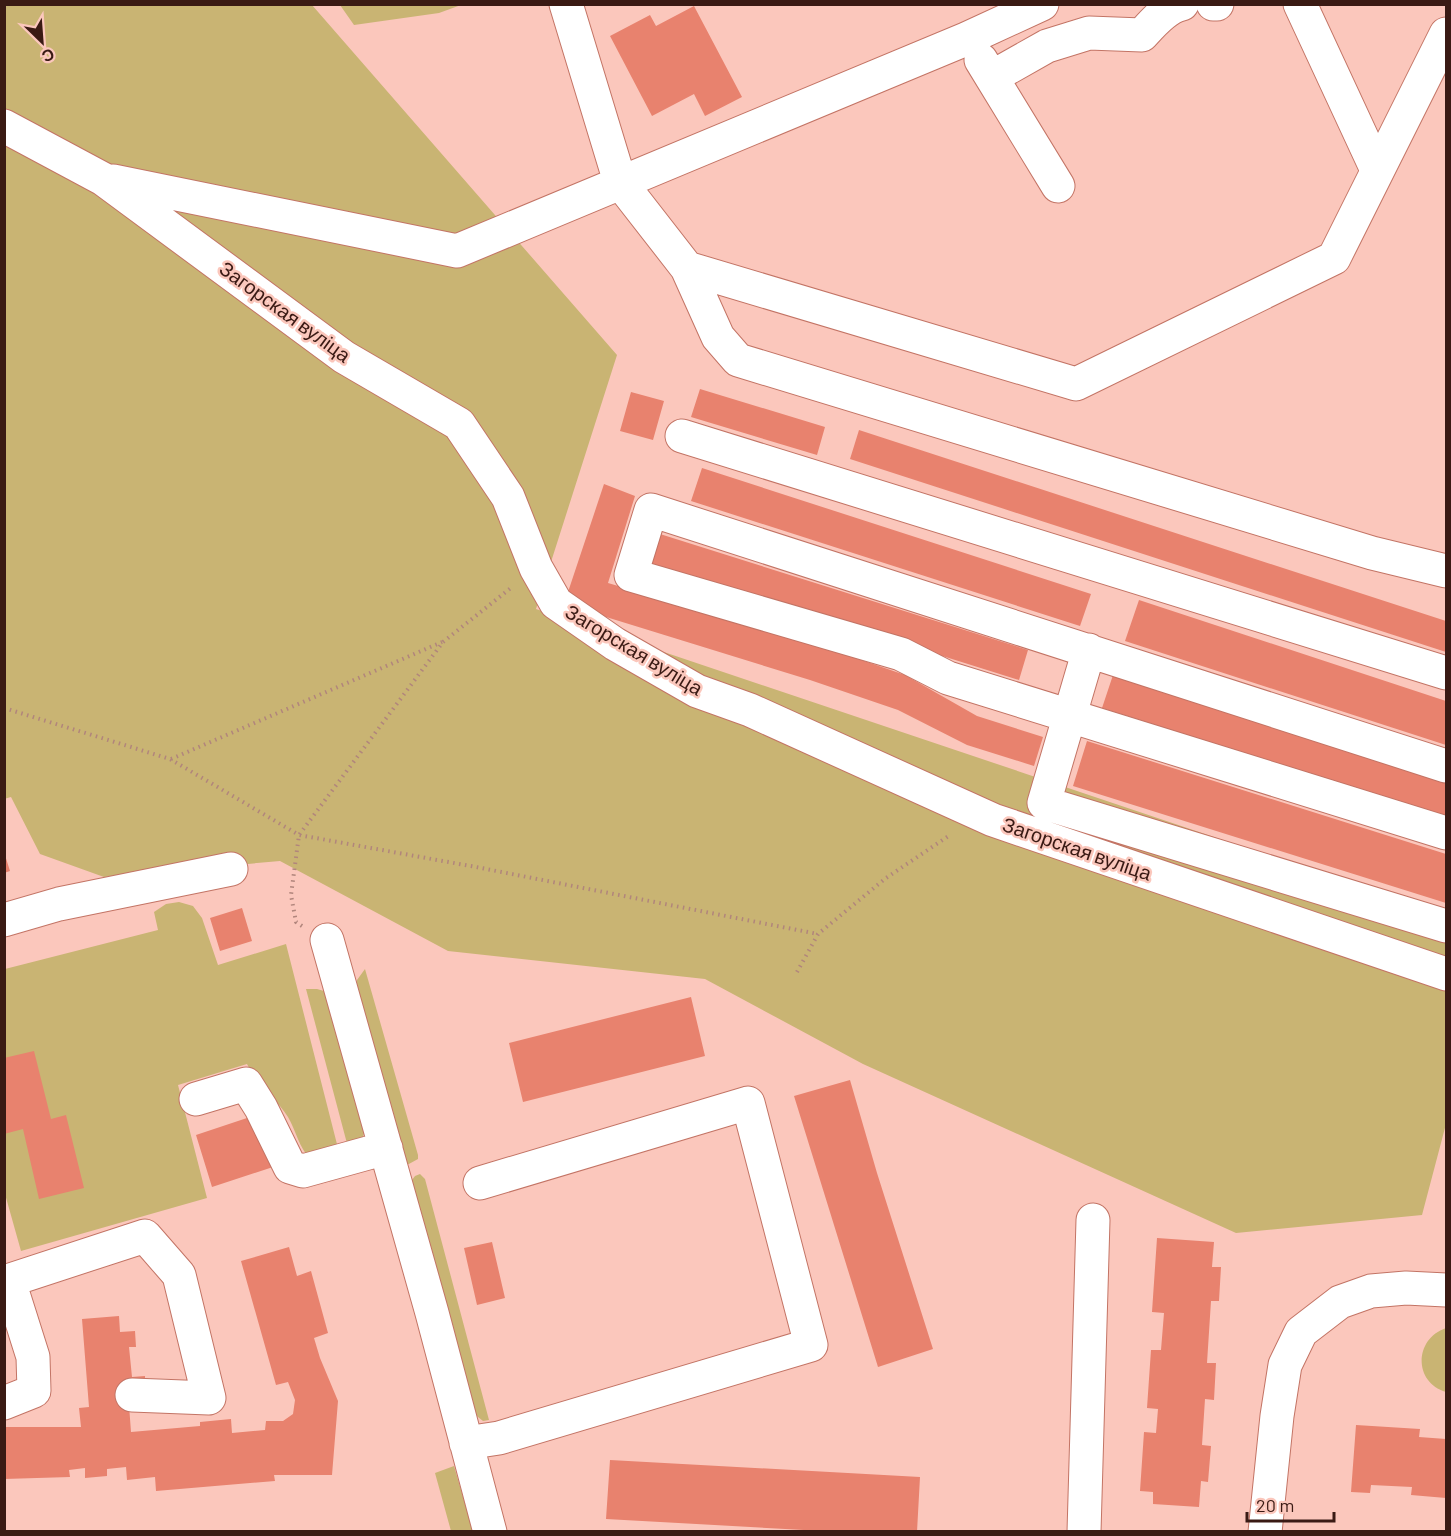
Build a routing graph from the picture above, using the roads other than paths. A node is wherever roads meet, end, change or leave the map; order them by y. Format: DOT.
graph roads {
  1 [pos="566,4"];
  2 [pos="1042,4"];
  3 [pos="1182,4"];
  4 [pos="1300,4"];
  5 [pos="1446,34"];
  6 [pos="966,39"];
  7 [pos="992,77"];
  8 [pos="4,126"];
  9 [pos="1377,170"];
  10 [pos="103,179"];
  11 [pos="620,182"];
  12 [pos="1058,186"];
  13 [pos="687,268"];
  14 [pos="682,435"];
  15 [pos="1446,571"];
  16 [pos="1089,650"];
  17 [pos="1446,673"];
  18 [pos="1069,717"];
  19 [pos="1446,766"];
  20 [pos="1446,833"];
  21 [pos="231,868"];
  22 [pos="4,920"];
  23 [pos="1446,926"];
  24 [pos="327,940"];
  25 [pos="1446,974"];
  26 [pos="196,1099"];
  27 [pos="386,1148"];
  28 [pos="480,1183"];
  29 [pos="1093,1220"];
  30 [pos="7,1282"];
  31 [pos="1446,1290"];
  32 [pos="132,1395"];
  33 [pos="4,1403"];
  34 [pos="466,1443"];
  35 [pos="490,1532"];
  36 [pos="1084,1532"];
  37 [pos="1265,1532"];
  1 -- 11 [label="street"];
  2 -- 6 [label="street"];
  3 -- 7 [label="street"];
  4 -- 9 [label="street"];
  5 -- 9 [label="street"];
  6 -- 7 [label="street"];
  6 -- 11 [label="street"];
  7 -- 12 [label="street"];
  8 -- 10 [label="street, Загорская вуліца"];
  9 -- 13 [label="street"];
  10 -- 11 [label="street"];
  10 -- 25 [label="street, Загорская вуліца"];
  11 -- 13 [label="street"];
  13 -- 15 [label="street"];
  14 -- 17 [label="street"];
  16 -- 18 [label="street"];
  16 -- 18 [label="street"];
  16 -- 19 [label="street"];
  18 -- 20 [label="street"];
  18 -- 23 [label="street"];
  21 -- 22 [label="street"];
  24 -- 27 [label="street"];
  26 -- 27 [label="street"];
  27 -- 34 [label="street"];
  28 -- 34 [label="street"];
  29 -- 36 [label="street"];
  30 -- 32 [label="street"];
  30 -- 33 [label="street"];
  31 -- 37 [label="street"];
  34 -- 35 [label="street"];
}
